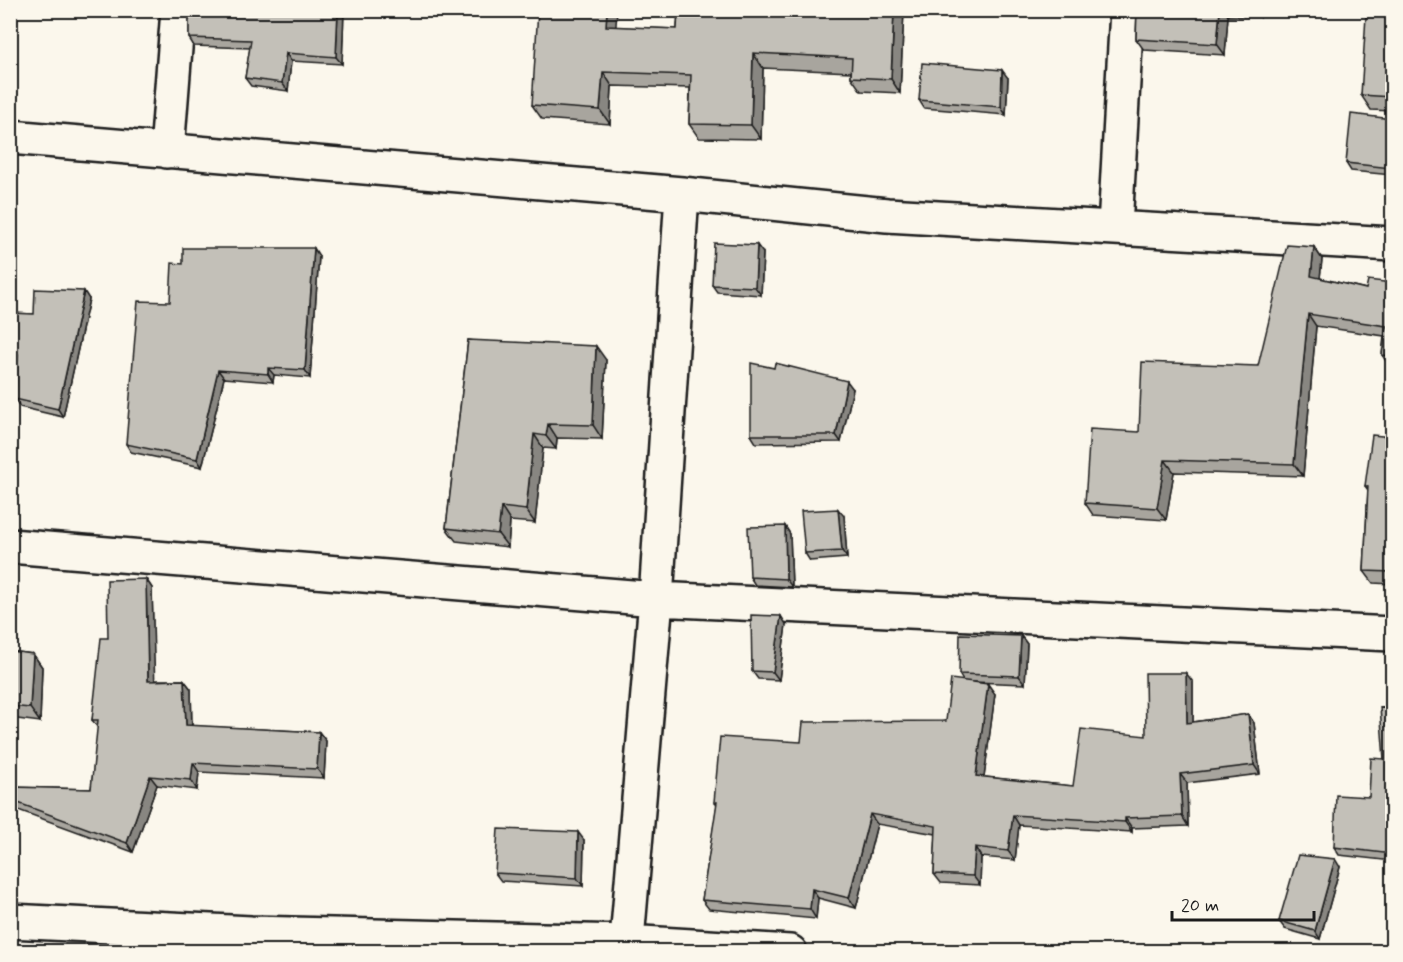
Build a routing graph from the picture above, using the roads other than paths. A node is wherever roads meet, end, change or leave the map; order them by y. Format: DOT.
graph roads {
  1 [pos="178,10"];
  2 [pos="1127,10"];
  3 [pos="10,137"];
  4 [pos="167,151"];
  5 [pos="682,194"];
  6 [pos="1115,227"];
  7 [pos="1392,244"];
  8 [pos="10,546"];
  9 [pos="656,599"];
  10 [pos="1392,634"];
  11 [pos="10,921"];
  12 [pos="250,942"];
  13 [pos="626,947"];
  14 [pos="790,951"];
  1 -- 4 [label="street"];
  2 -- 6 [label="street"];
  3 -- 4 [label="street"];
  4 -- 5 [label="street"];
  5 -- 6 [label="street"];
  5 -- 9 [label="street"];
  6 -- 7 [label="street"];
  8 -- 9 [label="street"];
  9 -- 10 [label="street"];
  9 -- 13 [label="street"];
  11 -- 12 [label="street"];
  12 -- 13 [label="street"];
  13 -- 14 [label="street"];
}
